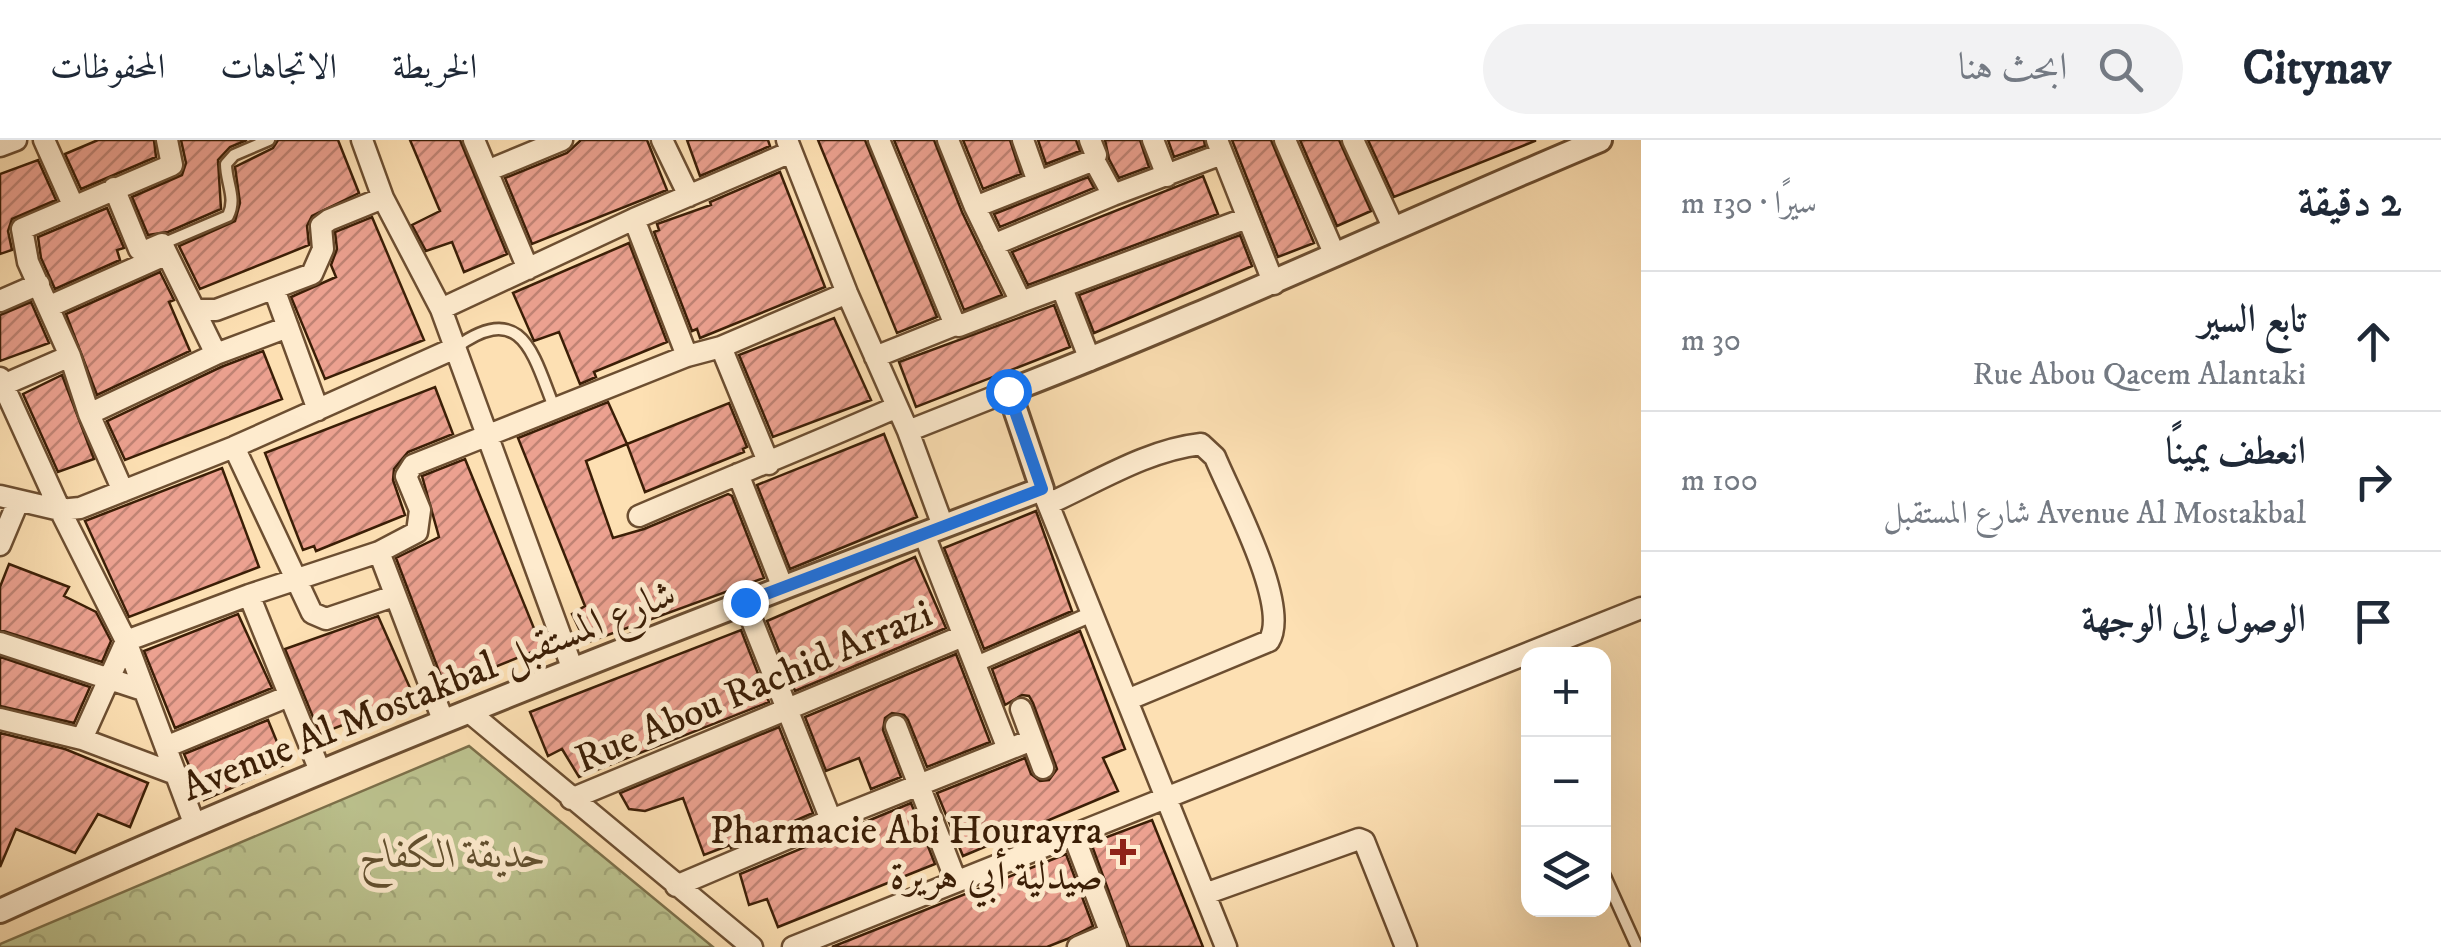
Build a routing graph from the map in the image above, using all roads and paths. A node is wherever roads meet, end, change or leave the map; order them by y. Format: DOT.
graph roads {
  1 [pos="16,140"];
  2 [pos="44,140"];
  3 [pos="167,140"];
  4 [pos="269,140"];
  5 [pos="363,140"];
  6 [pos="474,140"];
  7 [pos="562,140"];
  8 [pos="662,140"];
  9 [pos="879,140"];
  10 [pos="948,140"];
  11 [pos="1023,140"];
  12 [pos="1153,140"];
  13 [pos="1285,140"];
  14 [pos="1353,140"];
  15 [pos="1600,140"];
  16 [pos="0,146"];
  17 [pos="789,146"];
  18 [pos="1219,147"];
  19 [pos="1092,150"];
  20 [pos="487,171"];
  21 [pos="1167,176"];
  22 [pos="1038,182"];
  23 [pos="114,188"];
  24 [pos="1113,195"];
  25 [pos="688,196"];
  26 [pos="383,198"];
  27 [pos="73,205"];
  28 [pos="974,207"];
  29 [pos="1248,218"];
  30 [pos="634,220"];
  31 [pos="1393,227"];
  32 [pos="992,245"];
  33 [pos="164,249"];
  34 [pos="1334,254"];
  35 [pos="528,269"];
  36 [pos="39,284"];
  37 [pos="1274,284"];
  38 [pos="1062,288"];
  39 [pos="274,289"];
  40 [pos="847,293"];
  41 [pos="0,301"];
  42 [pos="1021,302"];
  43 [pos="48,307"];
  44 [pos="195,310"];
  45 [pos="441,310"];
  46 [pos="955,325"];
  47 [pos="288,327"];
  48 [pos="456,348"];
  49 [pos="721,348"];
  50 [pos="216,354"];
  51 [pos="70,356"];
  52 [pos="687,356"];
  53 [pos="875,357"];
  54 [pos="1090,360"];
  55 [pos="2,382"];
  56 [pos="1008,391"];
  57 [pos="554,407"];
  58 [pos="897,407"];
  59 [pos="318,410"];
  60 [pos="89,414"];
  61 [pos="908,431"];
  62 [pos="487,433"];
  63 [pos="234,447"];
  64 [pos="769,464"];
  65 [pos="738,474"];
  66 [pos="123,491"];
  67 [pos="1045,497"];
  68 [pos="9,499"];
  69 [pos="60,510"];
  70 [pos="639,516"];
  71 [pos="934,530"];
  72 [pos="0,545"];
  73 [pos="379,552"];
  74 [pos="296,579"];
  75 [pos="782,588"];
  76 [pos="249,595"];
  77 [pos="394,596"];
  78 [pos="745,602"];
  79 [pos="1641,608"];
  80 [pos="1092,614"];
  81 [pos="963,636"];
  82 [pos="0,642"];
  83 [pos="126,642"];
  84 [pos="974,665"];
  85 [pos="573,670"];
  86 [pos="108,680"];
  87 [pos="144,690"];
  88 [pos="289,696"];
  89 [pos="1127,700"];
  90 [pos="786,709"];
  91 [pos="1021,709"];
  92 [pos="468,711"];
  93 [pos="0,718"];
  94 [pos="442,720"];
  95 [pos="896,726"];
  96 [pos="82,739"];
  97 [pos="1032,740"];
  98 [pos="168,746"];
  99 [pos="1008,750"];
  100 [pos="1044,768"];
  101 [pos="320,771"];
  102 [pos="178,775"];
  103 [pos="918,784"];
  104 [pos="1166,796"];
  105 [pos="571,800"];
  106 [pos="831,820"];
  107 [pos="194,823"];
  108 [pos="1073,834"];
  109 [pos="956,880"];
  110 [pos="676,886"];
  111 [pos="1611,889"];
  112 [pos="1204,894"];
  113 [pos="0,911"];
  114 [pos="1113,940"];
  115 [pos="752,947"];
  116 [pos="793,947"];
  117 [pos="1078,947"];
  118 [pos="1226,947"];
  119 [pos="1406,947"];
  120 [pos="1637,947"];
  1 -- 16 [label="street"];
  2 -- 27 [label="street"];
  3 -- 23 [label="street"];
  4 -- 33 [label="lane"];
  5 -- 26 [label="street"];
  6 -- 20 [label="street"];
  7 -- 20 [label="street"];
  8 -- 25 [label="street"];
  9 -- 46 [label="street"];
  10 -- 28 [label="street"];
  11 -- 22 [label="street"];
  12 -- 21 [label="street"];
  13 -- 34 [label="street"];
  14 -- 31 [label="street"];
  15 -- 31 [label="street"];
  17 -- 25 [label="street"];
  17 -- 40 [label="street"];
  18 -- 21 [label="street"];
  18 -- 29 [label="street"];
  19 -- 22 [label="street"];
  19 -- 24 [label="street"];
  20 -- 35 [label="street"];
  21 -- 24 [label="street"];
  22 -- 28 [label="street"];
  23 -- 27 [label="street"];
  23 -- 33 [label="street"];
  24 -- 32 [label="street"];
  25 -- 30 [label="street"];
  26 -- 39 [label="street"];
  26 -- 45 [label="street"];
  27 -- 36 [label="street"];
  28 -- 32 [label="street"];
  29 -- 37 [label="street"];
  29 -- 38 [label="street"];
  30 -- 35 [label="street"];
  30 -- 52 [label="street"];
  31 -- 34 [label="street"];
  32 -- 42 [label="street"];
  33 -- 43 [label="street"];
  33 -- 44 [label="street"];
  34 -- 37 [label="street"];
  35 -- 45 [label="street"];
  36 -- 41 [label="street"];
  36 -- 43 [label="street"];
  37 -- 54 [label="street"];
  38 -- 42 [label="street"];
  38 -- 54 [label="street"];
  39 -- 44 [label="street"];
  39 -- 47 [label="street"];
  40 -- 49 [label="street"];
  40 -- 53 [label="street"];
  42 -- 46 [label="street"];
  43 -- 51 [label="street"];
  44 -- 50 [label="street"];
  45 -- 48 [label="street"];
  46 -- 53 [label="street"];
  47 -- 50 [label="street"];
  47 -- 59 [label="street"];
  48 -- 57 [label="lane"];
  48 -- 59 [label="street"];
  48 -- 62 [label="street"];
  49 -- 52 [label="street"];
  49 -- 64 [label="street"];
  50 -- 60 [label="street"];
  51 -- 55 [label="street"];
  51 -- 60 [label="street"];
  52 -- 57 [label="street"];
  53 -- 58 [label="street"];
  54 -- 56 [label="street"];
  55 -- 69 [label="street"];
  56 -- 61 [label="street"];
  56 -- 67 [label="street"];
  57 -- 62 [label="street"];
  58 -- 61 [label="street"];
  58 -- 64 [label="street"];
  59 -- 63 [label="street"];
  60 -- 66 [label="street"];
  61 -- 71 [label="street"];
  62 -- 73 [label="street"];
  62 -- 85 [label="street"];
  63 -- 66 [label="street"];
  63 -- 74 [label="street"];
  64 -- 65 [label="street"];
  65 -- 70 [label="street"];
  65 -- 75 [label="street"];
  66 -- 69 [label="street"];
  67 -- 71 [label="street, Avenue Al Mostakbal شارع المستقبل"];
  67 -- 80 [label="street"];
  67 -- 89 [label="street"];
  68 -- 69 [label="street"];
  68 -- 72 [label="street"];
  69 -- 83 [label="street"];
  71 -- 75 [label="street, Avenue Al Mostakbal شارع المستقبل"];
  71 -- 81 [label="street"];
  73 -- 74 [label="street"];
  73 -- 77 [label="street"];
  74 -- 76 [label="street"];
  74 -- 77 [label="street"];
  75 -- 78 [label="street, Avenue Al Mostakbal شارع المستقبل"];
  76 -- 83 [label="street"];
  76 -- 88 [label="street"];
  77 -- 94 [label="street"];
  78 -- 85 [label="street, Avenue Al Mostakbal شارع المستقبل"];
  78 -- 90 [label="street"];
  79 -- 104 [label="street"];
  80 -- 84 [label="street"];
  80 -- 89 [label="street"];
  81 -- 84 [label="street"];
  81 -- 90 [label="street, Rue Abou Rachid Arrazi"];
  82 -- 86 [label="street"];
  83 -- 86 [label="street"];
  83 -- 87 [label="street"];
  84 -- 99 [label="street"];
  85 -- 92 [label="street, Avenue Al Mostakbal شارع المستقبل"];
  86 -- 87 [label="street"];
  86 -- 96 [label="street"];
  87 -- 98 [label="street"];
  88 -- 98 [label="street"];
  88 -- 101 [label="street"];
  89 -- 104 [label="street"];
  90 -- 105 [label="street, Rue Abou Rachid Arrazi"];
  90 -- 106 [label="street"];
  91 -- 97 [label="street"];
  92 -- 94 [label="street, Avenue Al Mostakbal شارع المستقبل"];
  92 -- 105 [label="street"];
  93 -- 96 [label="street"];
  94 -- 101 [label="street, Avenue Al Mostakbal شارع المستقبل"];
  95 -- 103 [label="street"];
  96 -- 102 [label="street"];
  97 -- 99 [label="street"];
  97 -- 100 [label="street"];
  98 -- 102 [label="street"];
  99 -- 103 [label="street"];
  101 -- 107 [label="street, Avenue Al Mostakbal شارع المستقبل"];
  102 -- 107 [label="street"];
  103 -- 106 [label="street"];
  103 -- 109 [label="street"];
  104 -- 108 [label="street"];
  104 -- 112 [label="street"];
  105 -- 110 [label="street"];
  106 -- 110 [label="street"];
  107 -- 113 [label="street, Avenue Al Mostakbal شارع المستقبل"];
  108 -- 109 [label="street"];
  108 -- 114 [label="street"];
  109 -- 116 [label="street"];
  110 -- 115 [label="street"];
  111 -- 120 [label="lane"];
  112 -- 118 [label="street"];
  112 -- 119 [label="street"];
  114 -- 117 [label="street"];
}
